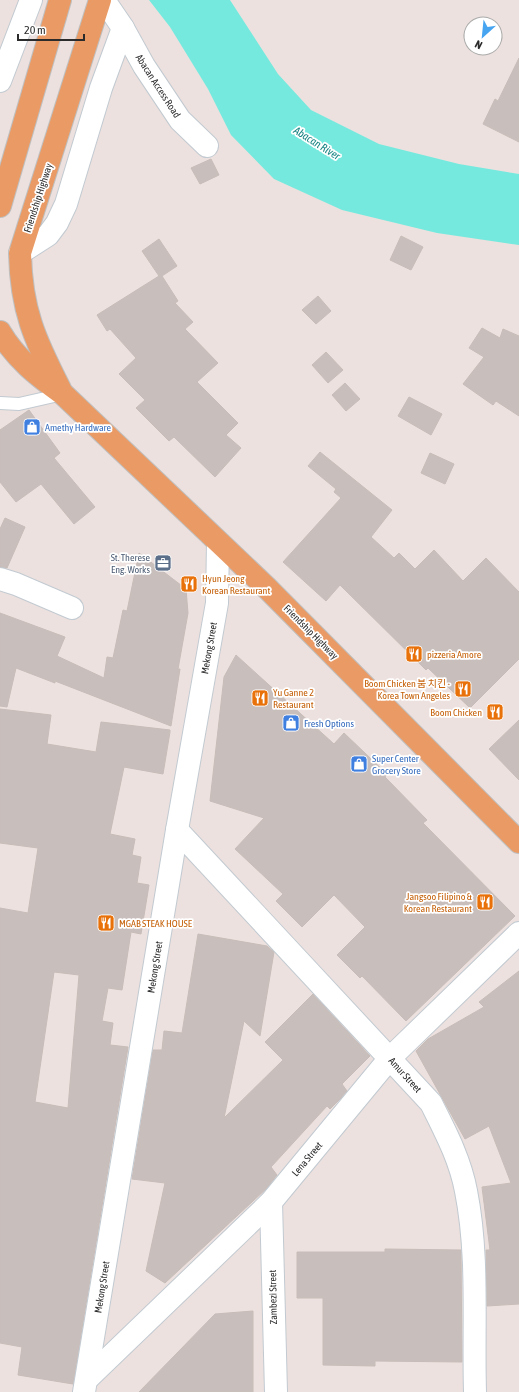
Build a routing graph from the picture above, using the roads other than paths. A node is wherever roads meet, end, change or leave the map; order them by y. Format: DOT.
graph roads {
  1 [pos="32,0"];
  2 [pos="60,0"];
  3 [pos="100,0"];
  4 [pos="104,0"];
  5 [pos="123,28"];
  6 [pos="6,50"];
  7 [pos="0,81"];
  8 [pos="207,146"];
  9 [pos="0,206"];
  10 [pos="20,253"];
  11 [pos="0,332"];
  12 [pos="63,394"];
  13 [pos="0,403"];
  14 [pos="218,542"];
  15 [pos="0,579"];
  16 [pos="72,608"];
  17 [pos="177,830"];
  18 [pos="519,842"];
  19 [pos="519,933"];
  20 [pos="390,1058"];
  21 [pos="271,1202"];
  22 [pos="85,1385"];
  23 [pos="276,1392"];
  24 [pos="475,1392"];
  1 -- 6 [label="street"];
  2 -- 9 [label="main road"];
  3 -- 10 [label="main road, Friendship Highway"];
  4 -- 5 [label="street, Abacan Access Road"];
  5 -- 8 [label="street, Abacan Access Road"];
  5 -- 10 [label="street"];
  6 -- 7 [label="street"];
  10 -- 12 [label="main road, Friendship Highway"];
  11 -- 12 [label="main road, Friendship Highway"];
  12 -- 13 [label="lane"];
  12 -- 14 [label="main road, Friendship Highway"];
  14 -- 17 [label="street, Mekong Street"];
  14 -- 18 [label="main road, Friendship Highway"];
  15 -- 16 [label="street"];
  17 -- 20 [label="street, Amur Street"];
  17 -- 22 [label="street, Mekong Street"];
  19 -- 20 [label="street, Lena Street"];
  20 -- 21 [label="street, Lena Street"];
  20 -- 24 [label="street, Amur Street"];
  21 -- 22 [label="street, Lena Street"];
  21 -- 23 [label="street, Zambezi Street"];
}
